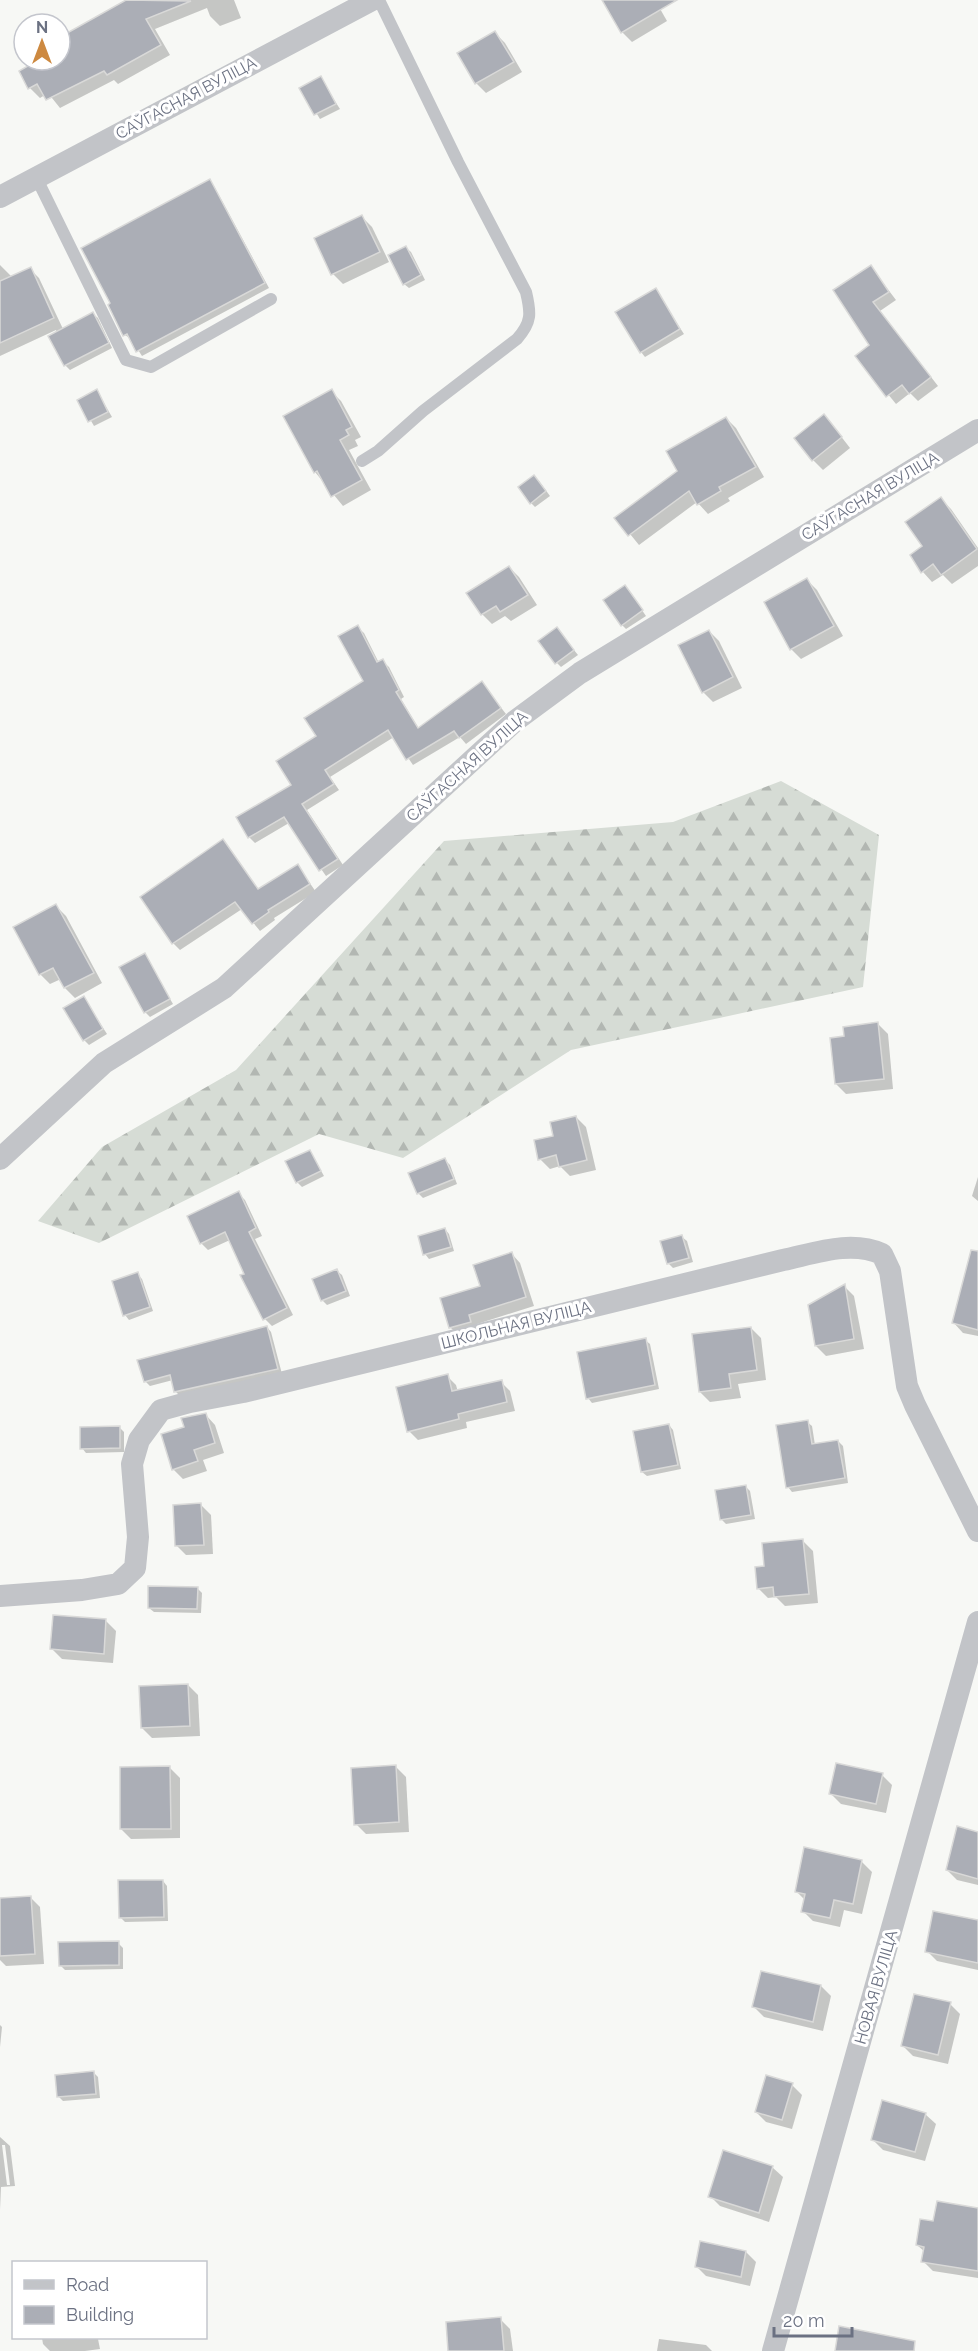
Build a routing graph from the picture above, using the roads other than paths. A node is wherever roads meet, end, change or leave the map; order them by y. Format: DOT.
graph roads {
  1 [pos="372,0"];
  2 [pos="379,0"];
  3 [pos="36,177"];
  4 [pos="0,197"];
  5 [pos="271,299"];
  6 [pos="978,430"];
  7 [pos="362,460"];
  8 [pos="0,1159"];
  9 [pos="978,1531"];
  10 [pos="0,1596"];
  11 [pos="978,1622"];
  12 [pos="773,2351"];
  1 -- 3 [label="street, САЎГАСНАЯ ВУЛІЦА"];
  2 -- 7 [label="lane"];
  3 -- 4 [label="street, САЎГАСНАЯ ВУЛІЦА"];
  3 -- 5 [label="lane"];
  6 -- 8 [label="street, САЎГАСНАЯ ВУЛІЦА"];
  9 -- 10 [label="street, ШКОЛЬНАЯ ВУЛІЦА"];
  11 -- 12 [label="street, НОВАЯ ВУЛІЦА"];
}
